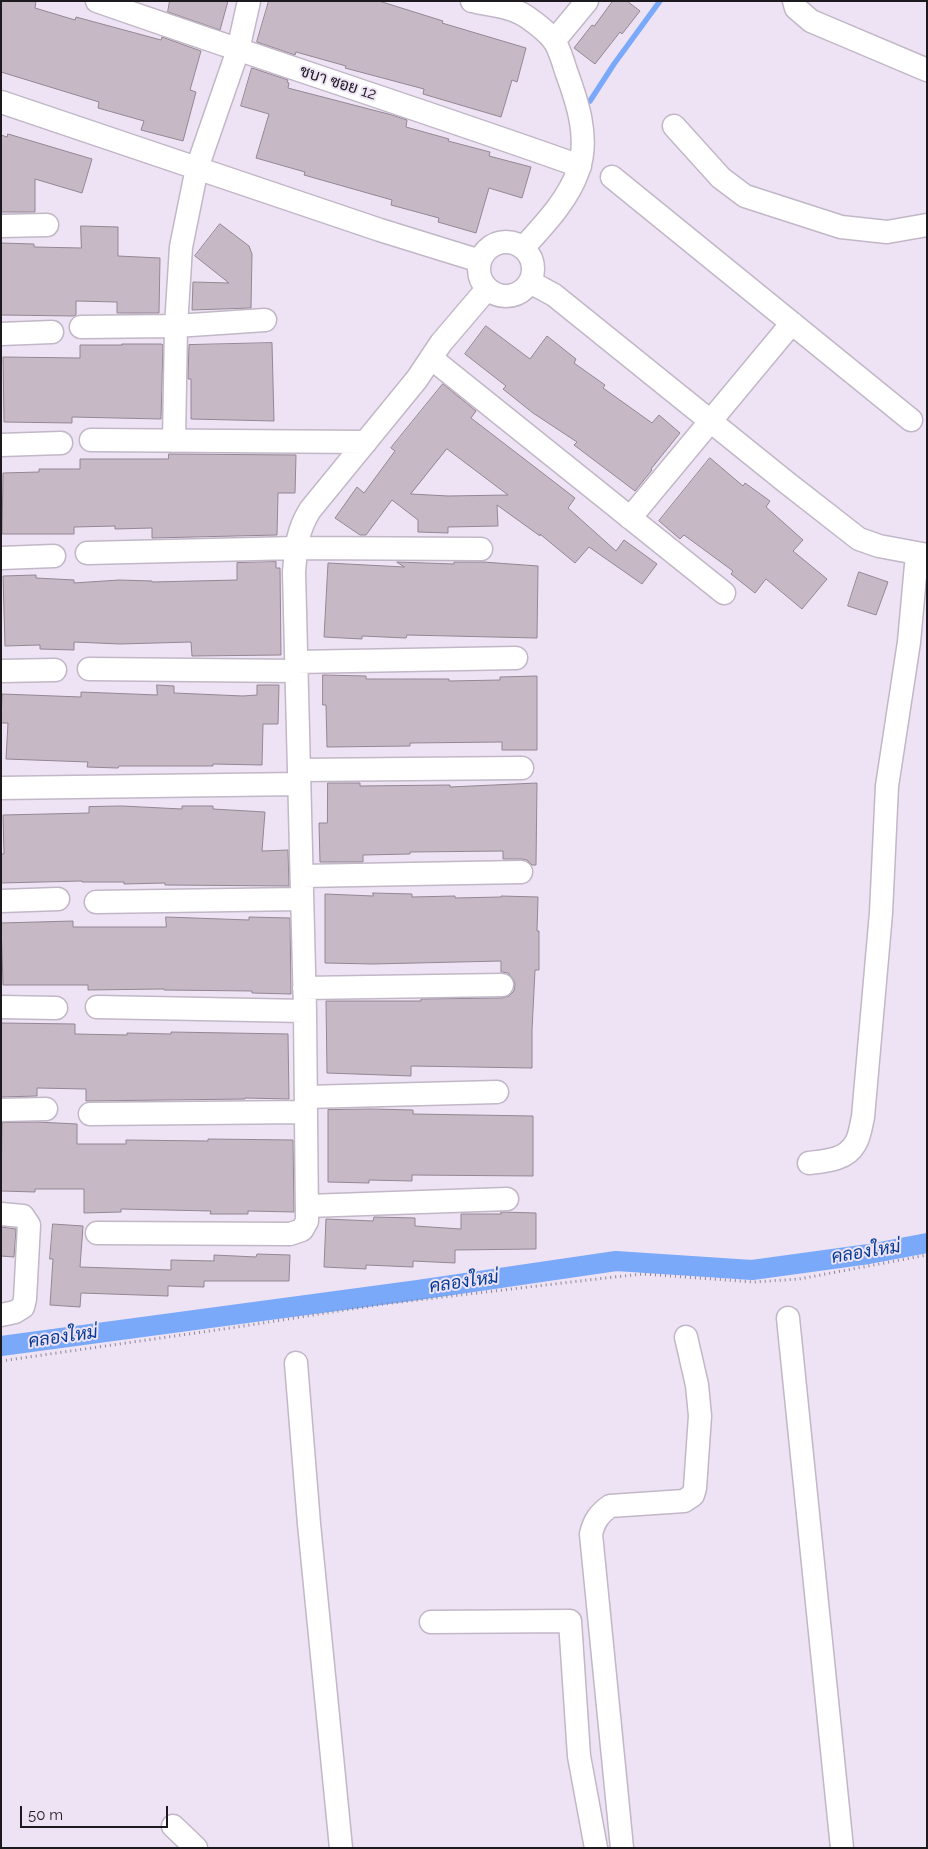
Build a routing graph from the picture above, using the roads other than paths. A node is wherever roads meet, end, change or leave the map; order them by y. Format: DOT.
graph roads {
  1 [pos="97,1"];
  2 [pos="249,1"];
  3 [pos="472,1"];
  4 [pos="587,1"];
  5 [pos="794,1"];
  6 [pos="554,41"];
  7 [pos="238,50"];
  8 [pos="927,70"];
  9 [pos="1,102"];
  10 [pos="674,126"];
  11 [pos="580,166"];
  12 [pos="197,168"];
  13 [pos="612,177"];
  14 [pos="47,225"];
  15 [pos="927,225"];
  16 [pos="1,226"];
  17 [pos="523,248"];
  18 [pos="480,261"];
  19 [pos="530,282"];
  20 [pos="487,289"];
  21 [pos="265,320"];
  22 [pos="792,323"];
  23 [pos="176,326"];
  24 [pos="81,327"];
  25 [pos="52,332"];
  26 [pos="1,334"];
  27 [pos="431,358"];
  28 [pos="911,420"];
  29 [pos="710,421"];
  30 [pos="91,440"];
  31 [pos="174,441"];
  32 [pos="366,442"];
  33 [pos="61,443"];
  34 [pos="1,445"];
  35 [pos="630,518"];
  36 [pos="296,548"];
  37 [pos="481,549"];
  38 [pos="87,553"];
  39 [pos="922,555"];
  40 [pos="54,556"];
  41 [pos="1,558"];
  42 [pos="724,593"];
  43 [pos="516,658"];
  44 [pos="296,667"];
  45 [pos="89,669"];
  46 [pos="55,670"];
  47 [pos="1,671"];
  48 [pos="522,768"];
  49 [pos="299,777"];
  50 [pos="1,788"];
  51 [pos="521,872"];
  52 [pos="302,876"];
  53 [pos="58,899"];
  54 [pos="301,899"];
  55 [pos="1,901"];
  56 [pos="96,902"];
  57 [pos="502,985"];
  58 [pos="304,988"];
  59 [pos="1,1007"];
  60 [pos="96,1007"];
  61 [pos="56,1008"];
  62 [pos="304,1011"];
  63 [pos="497,1092"];
  64 [pos="306,1104"];
  65 [pos="46,1109"];
  66 [pos="1,1110"];
  67 [pos="90,1114"];
  68 [pos="809,1163"];
  69 [pos="507,1199"];
  70 [pos="308,1206"];
  71 [pos="1,1214"];
  72 [pos="97,1233"];
  73 [pos="1,1315"];
  74 [pos="788,1318"];
  75 [pos="686,1337"];
  76 [pos="296,1363"];
  77 [pos="431,1622"];
  78 [pos="173,1826"];
  79 [pos="196,1848"];
  80 [pos="340,1848"];
  81 [pos="596,1848"];
  82 [pos="622,1848"];
  83 [pos="842,1848"];
  1 -- 7 [label="street, ชบา ซอย 12"];
  2 -- 7 [label="street"];
  3 -- 6 [label="street"];
  4 -- 6 [label="street"];
  5 -- 8 [label="street"];
  6 -- 11 [label="street"];
  7 -- 11 [label="street, ชบา ซอย 12"];
  7 -- 12 [label="street"];
  9 -- 12 [label="street"];
  10 -- 15 [label="street"];
  11 -- 17 [label="street"];
  12 -- 18 [label="street"];
  12 -- 23 [label="street"];
  13 -- 22 [label="street"];
  14 -- 16 [label="street"];
  17 -- 18 [label="street"];
  17 -- 19 [label="street"];
  18 -- 20 [label="street"];
  19 -- 20 [label="street"];
  19 -- 29 [label="street"];
  20 -- 27 [label="street"];
  21 -- 23 [label="street"];
  22 -- 28 [label="street"];
  22 -- 29 [label="street"];
  23 -- 24 [label="street"];
  23 -- 31 [label="street"];
  25 -- 26 [label="street"];
  27 -- 32 [label="street"];
  27 -- 35 [label="street"];
  29 -- 35 [label="street"];
  29 -- 39 [label="street"];
  30 -- 31 [label="street"];
  31 -- 32 [label="street"];
  32 -- 36 [label="street"];
  33 -- 34 [label="street"];
  35 -- 42 [label="street"];
  36 -- 37 [label="street"];
  36 -- 38 [label="street"];
  36 -- 44 [label="street"];
  39 -- 68 [label="street"];
  40 -- 41 [label="street"];
  43 -- 44 [label="street"];
  44 -- 45 [label="street"];
  44 -- 49 [label="street"];
  46 -- 47 [label="street"];
  48 -- 49 [label="street"];
  49 -- 50 [label="street"];
  49 -- 52 [label="street"];
  51 -- 52 [label="street"];
  52 -- 54 [label="street"];
  53 -- 55 [label="street"];
  54 -- 56 [label="street"];
  54 -- 58 [label="street"];
  57 -- 58 [label="street"];
  58 -- 62 [label="street"];
  59 -- 61 [label="street"];
  60 -- 62 [label="street"];
  62 -- 64 [label="street"];
  63 -- 64 [label="street"];
  64 -- 67 [label="street"];
  64 -- 70 [label="street"];
  65 -- 66 [label="street"];
  69 -- 70 [label="street"];
  70 -- 72 [label="street"];
  71 -- 73 [label="street"];
  74 -- 83 [label="street"];
  75 -- 82 [label="street"];
  76 -- 80 [label="street"];
  77 -- 81 [label="street"];
  78 -- 79 [label="street"];
}
